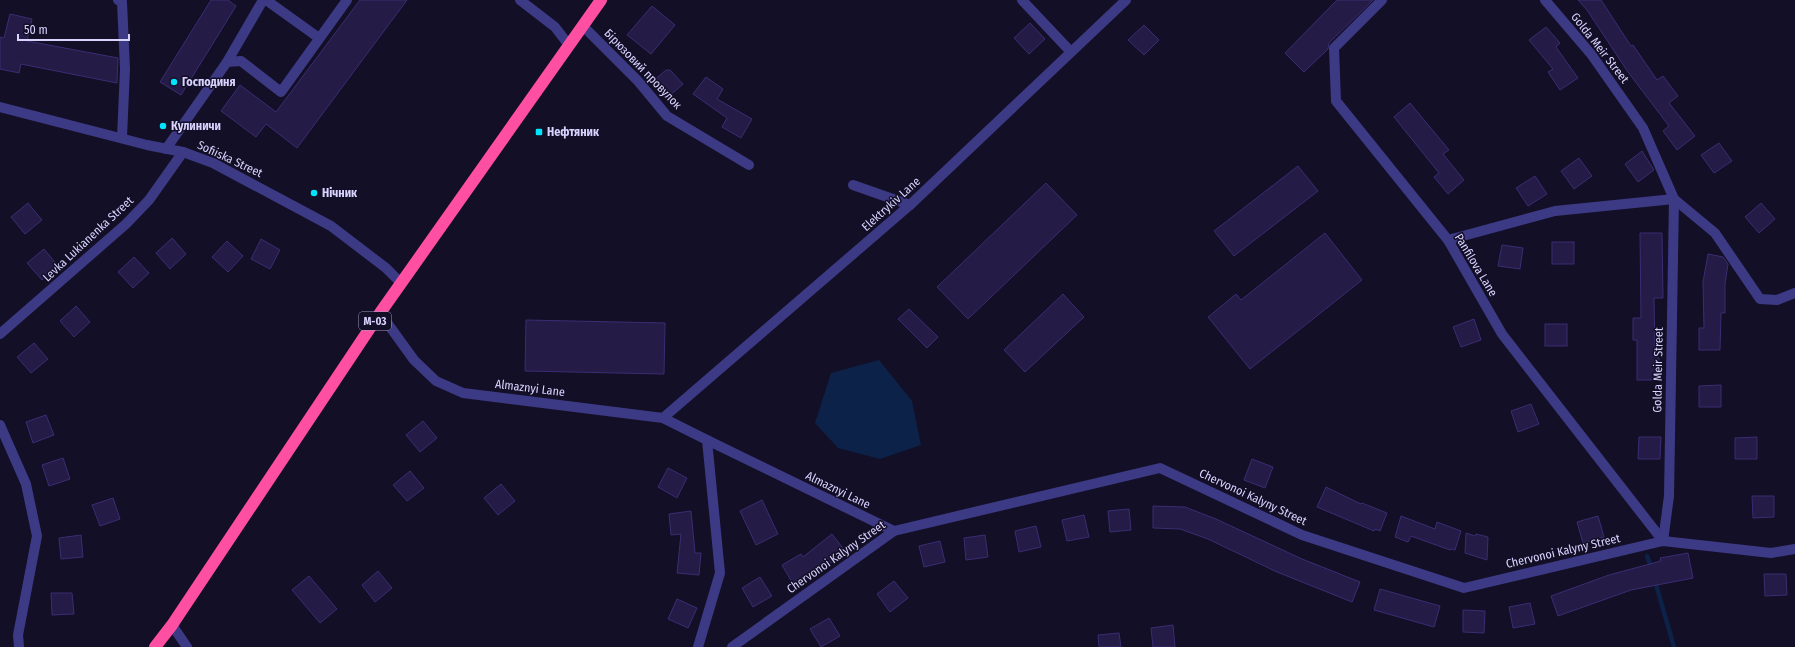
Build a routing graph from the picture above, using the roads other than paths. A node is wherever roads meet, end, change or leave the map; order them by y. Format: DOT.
graph roads {
  1 [pos="118,0"];
  2 [pos="265,0"];
  3 [pos="347,0"];
  4 [pos="520,0"];
  5 [pos="601,0"];
  6 [pos="1022,0"];
  7 [pos="1126,0"];
  8 [pos="1382,0"];
  9 [pos="1545,0"];
  10 [pos="583,26"];
  11 [pos="319,38"];
  12 [pos="568,44"];
  13 [pos="1071,52"];
  14 [pos="227,62"];
  15 [pos="0,107"];
  16 [pos="122,137"];
  17 [pos="166,149"];
  18 [pos="183,152"];
  19 [pos="749,166"];
  20 [pos="853,185"];
  21 [pos="1674,199"];
  22 [pos="910,206"];
  23 [pos="1448,240"];
  24 [pos="401,283"];
  25 [pos="1795,293"];
  26 [pos="380,313"];
  27 [pos="0,334"];
  28 [pos="663,418"];
  29 [pos="0,425"];
  30 [pos="707,440"];
  31 [pos="894,531"];
  32 [pos="1663,541"];
  33 [pos="1795,549"];
  34 [pos="172,625"];
  35 [pos="19,647"];
  36 [pos="156,647"];
  37 [pos="187,647"];
  38 [pos="698,647"];
  39 [pos="732,647"];
  1 -- 16 [label="street"];
  2 -- 11 [label="street"];
  2 -- 14 [label="street"];
  3 -- 11 [label="street"];
  4 -- 12 [label="street"];
  5 -- 10 [label="highway, М-03"];
  6 -- 13 [label="street"];
  7 -- 13 [label="street, Elektrykiv Lane"];
  8 -- 23 [label="street, Panfilova Lane"];
  9 -- 21 [label="street, Golda Meir Street"];
  10 -- 12 [label="highway, М-03"];
  10 -- 19 [label="street, Бірюзовий провулок"];
  11 -- 14 [label="street"];
  12 -- 24 [label="highway, М-03"];
  13 -- 22 [label="street, Elektrykiv Lane"];
  14 -- 17 [label="street"];
  15 -- 16 [label="street, Sofiiska Street"];
  16 -- 17 [label="street, Sofiiska Street"];
  17 -- 18 [label="street, Sofiiska Street"];
  18 -- 24 [label="street, Sofiiska Street"];
  18 -- 27 [label="street, Levka Lukianenka Street"];
  20 -- 22 [label="street"];
  21 -- 23 [label="street"];
  21 -- 25 [label="street, Golda Meir Street"];
  21 -- 32 [label="street, Golda Meir Street"];
  22 -- 28 [label="street, Elektrykiv Lane"];
  23 -- 32 [label="street, Panfilova Lane"];
  24 -- 26 [label="highway, М-03"];
  26 -- 28 [label="street, Almaznyi Lane"];
  26 -- 34 [label="highway, М-03"];
  28 -- 30 [label="street, Almaznyi Lane"];
  29 -- 35 [label="street"];
  30 -- 31 [label="street, Almaznyi Lane"];
  30 -- 38 [label="street"];
  31 -- 32 [label="street, Chervonoi Kalyny Street"];
  31 -- 39 [label="street, Chervonoi Kalyny Street"];
  32 -- 33 [label="street, Chervonoi Kalyny Street"];
  34 -- 36 [label="highway, М-03"];
  34 -- 37 [label="street"];
}
